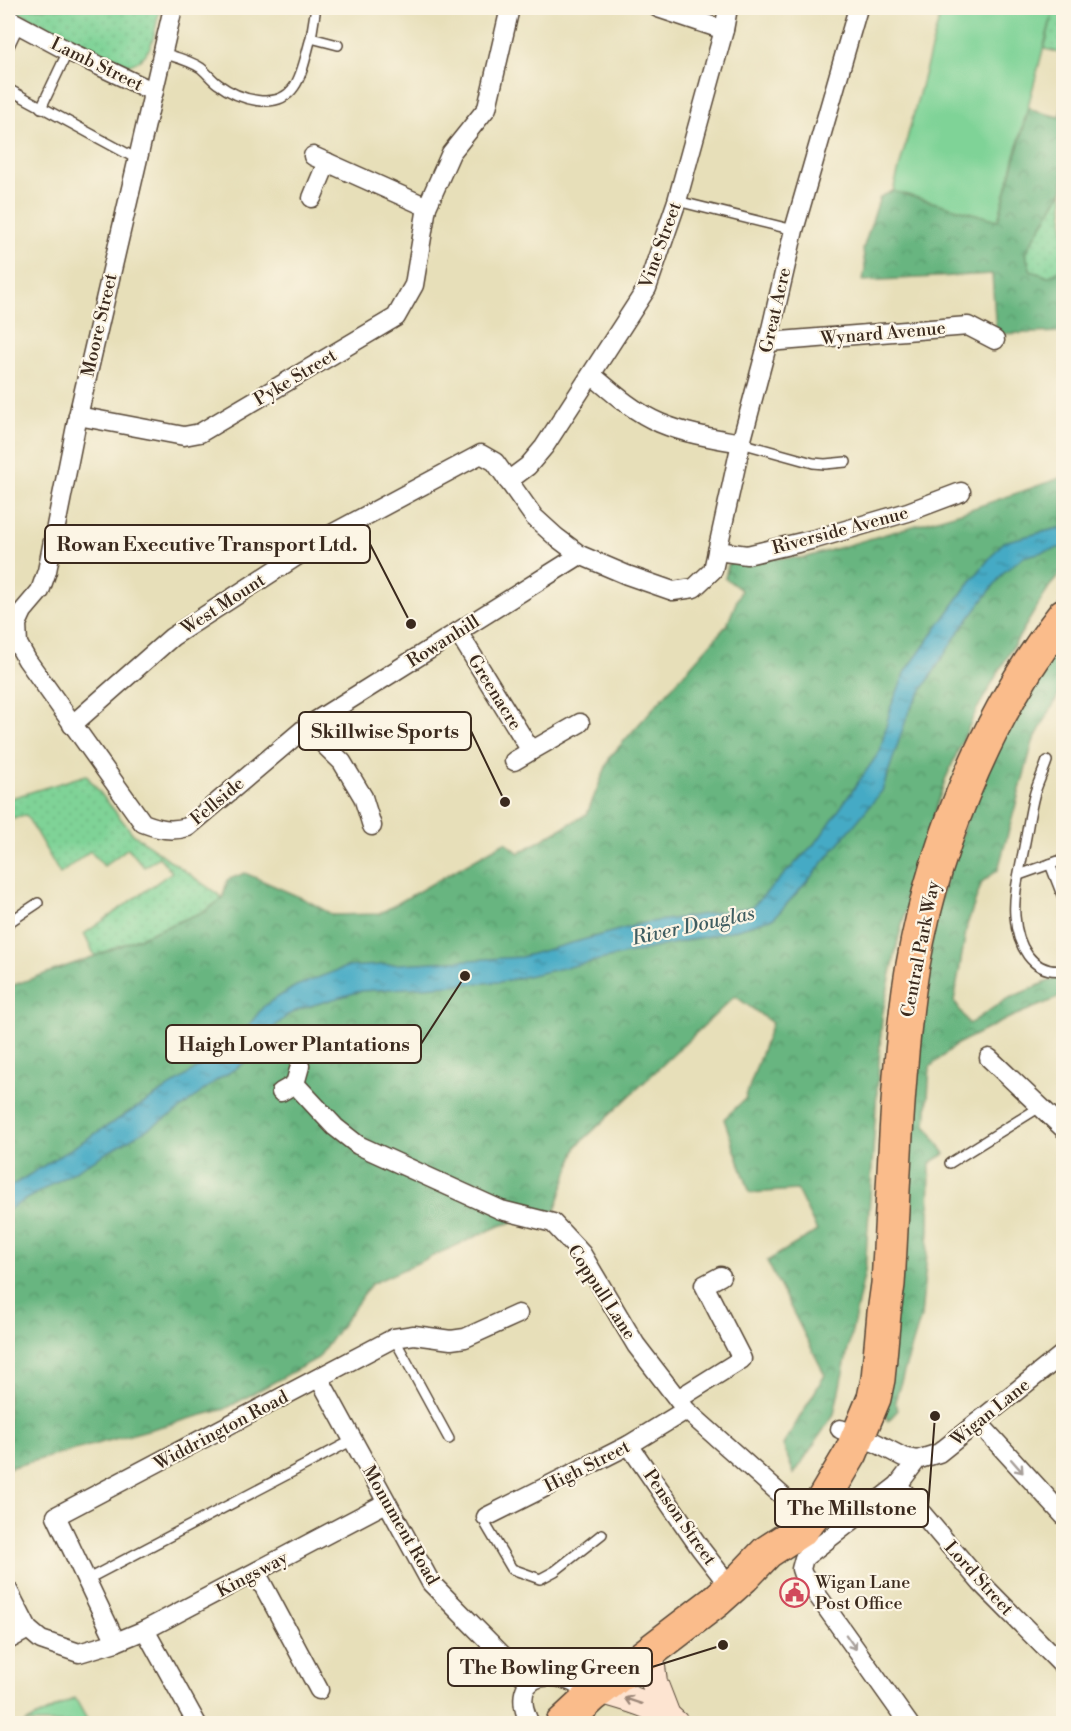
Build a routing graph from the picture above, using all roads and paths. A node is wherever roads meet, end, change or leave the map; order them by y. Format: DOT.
graph roads {
  1 [pos="173,8"];
  2 [pos="510,8"];
  3 [pos="658,8"];
  4 [pos="728,8"];
  5 [pos="858,8"];
  6 [pos="315,13"];
  7 [pos="13,22"];
  8 [pos="724,30"];
  9 [pos="310,38"];
  10 [pos="338,45"];
  11 [pos="8,48"];
  12 [pos="68,51"];
  13 [pos="162,53"];
  14 [pos="8,89"];
  15 [pos="154,92"];
  16 [pos="41,108"];
  17 [pos="137,159"];
  18 [pos="312,198"];
  19 [pos="677,201"];
  20 [pos="427,207"];
  21 [pos="794,230"];
  22 [pos="995,340"];
  23 [pos="768,342"];
  24 [pos="592,375"];
  25 [pos="78,416"];
  26 [pos="741,443"];
  27 [pos="846,462"];
  28 [pos="508,481"];
  29 [pos="961,492"];
  30 [pos="717,551"];
  31 [pos="580,555"];
  32 [pos="1064,615"];
  33 [pos="458,632"];
  34 [pos="18,637"];
  35 [pos="580,723"];
  36 [pos="72,725"];
  37 [pos="306,727"];
  38 [pos="531,751"];
  39 [pos="514,761"];
  40 [pos="1047,761"];
  41 [pos="372,826"];
  42 [pos="1064,859"];
  43 [pos="1050,864"];
  44 [pos="1019,875"];
  45 [pos="1064,900"];
  46 [pos="38,903"];
  47 [pos="8,923"];
  48 [pos="1064,970"];
  49 [pos="989,1058"];
  50 [pos="300,1066"];
  51 [pos="1040,1107"];
  52 [pos="1063,1127"];
  53 [pos="950,1162"];
  54 [pos="721,1276"];
  55 [pos="510,1324"];
  56 [pos="394,1338"];
  57 [pos="1062,1358"];
  58 [pos="319,1378"];
  59 [pos="682,1404"];
  60 [pos="978,1422"];
  61 [pos="850,1433"];
  62 [pos="449,1439"];
  63 [pos="353,1440"];
  64 [pos="630,1445"];
  65 [pos="917,1460"];
  66 [pos="898,1485"];
  67 [pos="386,1503"];
  68 [pos="796,1508"];
  69 [pos="1064,1516"];
  70 [pos="486,1517"];
  71 [pos="602,1534"];
  72 [pos="767,1552"];
  73 [pos="256,1572"];
  74 [pos="86,1580"];
  75 [pos="731,1588"];
  76 [pos="8,1590"];
  77 [pos="28,1629"];
  78 [pos="145,1629"];
  79 [pos="8,1640"];
  80 [pos="116,1642"];
  81 [pos="650,1651"];
  82 [pos="1064,1667"];
  83 [pos="530,1683"];
  84 [pos="319,1690"];
  85 [pos="596,1693"];
  86 [pos="671,1718"];
  87 [pos="197,1724"];
  88 [pos="530,1724"];
  89 [pos="562,1724"];
  90 [pos="909,1724"];
  1 -- 13 [label="street, Moore Street"];
  2 -- 20 [label="street, Pyke Street"];
  3 -- 8 [label="street"];
  4 -- 8 [label="street, Vine Street"];
  5 -- 21 [label="street, Great Acre"];
  6 -- 9 [label="lane"];
  7 -- 11 [label="lane"];
  7 -- 12 [label="street, Lamb Street"];
  8 -- 19 [label="street, Vine Street"];
  9 -- 10 [label="lane"];
  9 -- 13 [label="lane"];
  12 -- 15 [label="street, Lamb Street"];
  12 -- 16 [label="lane"];
  13 -- 15 [label="street, Moore Street"];
  14 -- 16 [label="lane"];
  15 -- 17 [label="street, Moore Street"];
  16 -- 17 [label="lane"];
  17 -- 25 [label="street, Moore Street"];
  18 -- 20 [label="street"];
  19 -- 21 [label="lane"];
  19 -- 24 [label="street, Vine Street"];
  20 -- 25 [label="street, Pyke Street"];
  21 -- 23 [label="street, Great Acre"];
  22 -- 23 [label="street, Wynard Avenue"];
  23 -- 26 [label="street, Great Acre"];
  24 -- 26 [label="street"];
  24 -- 28 [label="street, Vine Street"];
  25 -- 34 [label="street, Moore Street"];
  26 -- 27 [label="lane"];
  26 -- 30 [label="street, Great Acre"];
  28 -- 31 [label="street"];
  28 -- 36 [label="street, West Mount"];
  29 -- 30 [label="street, Riverside Avenue"];
  30 -- 31 [label="street, Great Acre"];
  31 -- 33 [label="street, Rowanhill"];
  32 -- 61 [label="highway, Central Park Way"];
  33 -- 37 [label="street, Rowanhill"];
  33 -- 38 [label="street, Greenacre"];
  34 -- 36 [label="street, Fellside"];
  35 -- 38 [label="street, Greenacre"];
  36 -- 37 [label="street, Fellside"];
  37 -- 41 [label="street"];
  38 -- 39 [label="street, Greenacre"];
  40 -- 44 [label="lane"];
  42 -- 43 [label="lane"];
  43 -- 44 [label="lane"];
  43 -- 45 [label="lane"];
  44 -- 48 [label="lane"];
  46 -- 47 [label="lane"];
  49 -- 51 [label="street"];
  50 -- 59 [label="street, Coppull Lane"];
  51 -- 52 [label="street"];
  51 -- 53 [label="lane"];
  54 -- 59 [label="street, High Street"];
  55 -- 56 [label="street, Widdrington Road"];
  56 -- 58 [label="street, Widdrington Road"];
  56 -- 62 [label="lane"];
  57 -- 60 [label="street, Wigan Lane"];
  58 -- 63 [label="street, Monument Road"];
  58 -- 74 [label="street, Widdrington Road"];
  59 -- 64 [label="street, High Street"];
  59 -- 68 [label="street, Coppull Lane"];
  60 -- 65 [label="street, Wigan Lane"];
  60 -- 69 [label="street, one-way"];
  61 -- 65 [label="street"];
  61 -- 68 [label="highway, Central Park Way"];
  61 -- 72 [label="highway"];
  63 -- 67 [label="street, Monument Road"];
  63 -- 74 [label="lane"];
  64 -- 70 [label="street, High Street"];
  64 -- 75 [label="street, Penson Street"];
  65 -- 66 [label="street"];
  66 -- 82 [label="street, Lord Street"];
  66 -- 90 [label="street, one-way"];
  67 -- 73 [label="street, Kingsway"];
  67 -- 83 [label="street, Monument Road"];
  68 -- 72 [label="highway"];
  70 -- 71 [label="lane"];
  72 -- 75 [label="highway"];
  73 -- 78 [label="street, Kingsway"];
  73 -- 84 [label="street"];
  74 -- 80 [label="street, Widdrington Road"];
  75 -- 81 [label="highway"];
  76 -- 77 [label="street"];
  77 -- 79 [label="street"];
  77 -- 80 [label="street, Kingsway"];
  78 -- 80 [label="street, Kingsway"];
  78 -- 87 [label="street"];
  81 -- 85 [label="highway"];
  81 -- 86 [label="street"];
  83 -- 85 [label="street"];
  83 -- 88 [label="street"];
  86 -- 85 [label="street, one-way"];
  85 -- 89 [label="highway"];
}
